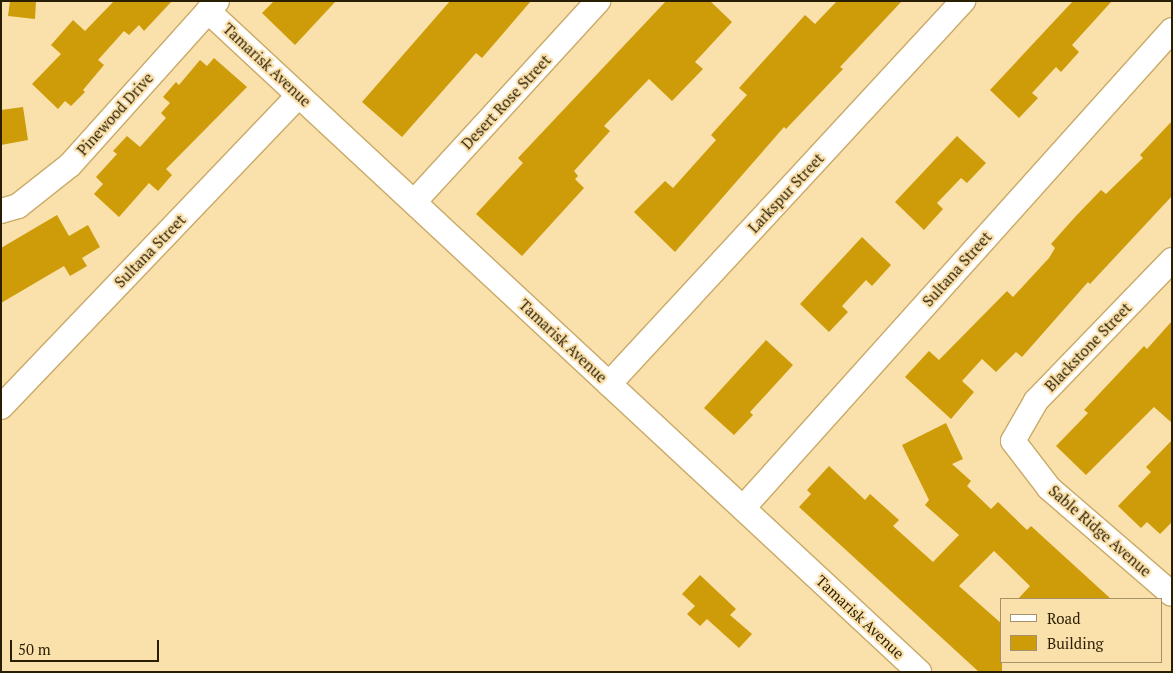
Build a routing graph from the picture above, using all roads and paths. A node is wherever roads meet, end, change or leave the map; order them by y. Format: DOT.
graph roads {
  1 [pos="598,1"];
  2 [pos="963,1"];
  3 [pos="212,6"];
  4 [pos="1172,30"];
  5 [pos="299,95"];
  6 [pos="414,202"];
  7 [pos="1,212"];
  8 [pos="1172,260"];
  9 [pos="609,384"];
  10 [pos="1,407"];
  11 [pos="1013,441"];
  12 [pos="743,508"];
  13 [pos="1171,592"];
  14 [pos="918,672"];
  1 -- 6 [label="street, Desert Rose Street"];
  2 -- 9 [label="street, Larkspur Street"];
  3 -- 5 [label="street, Tamarisk Avenue"];
  3 -- 7 [label="street, Pinewood Drive"];
  4 -- 12 [label="street, Sultana Street"];
  5 -- 6 [label="street, Tamarisk Avenue"];
  5 -- 10 [label="street, Sultana Street"];
  6 -- 9 [label="street, Tamarisk Avenue"];
  8 -- 11 [label="street, Blackstone Street"];
  9 -- 12 [label="street, Tamarisk Avenue"];
  11 -- 13 [label="street, Sable Ridge Avenue"];
  12 -- 14 [label="street, Tamarisk Avenue"];
}
